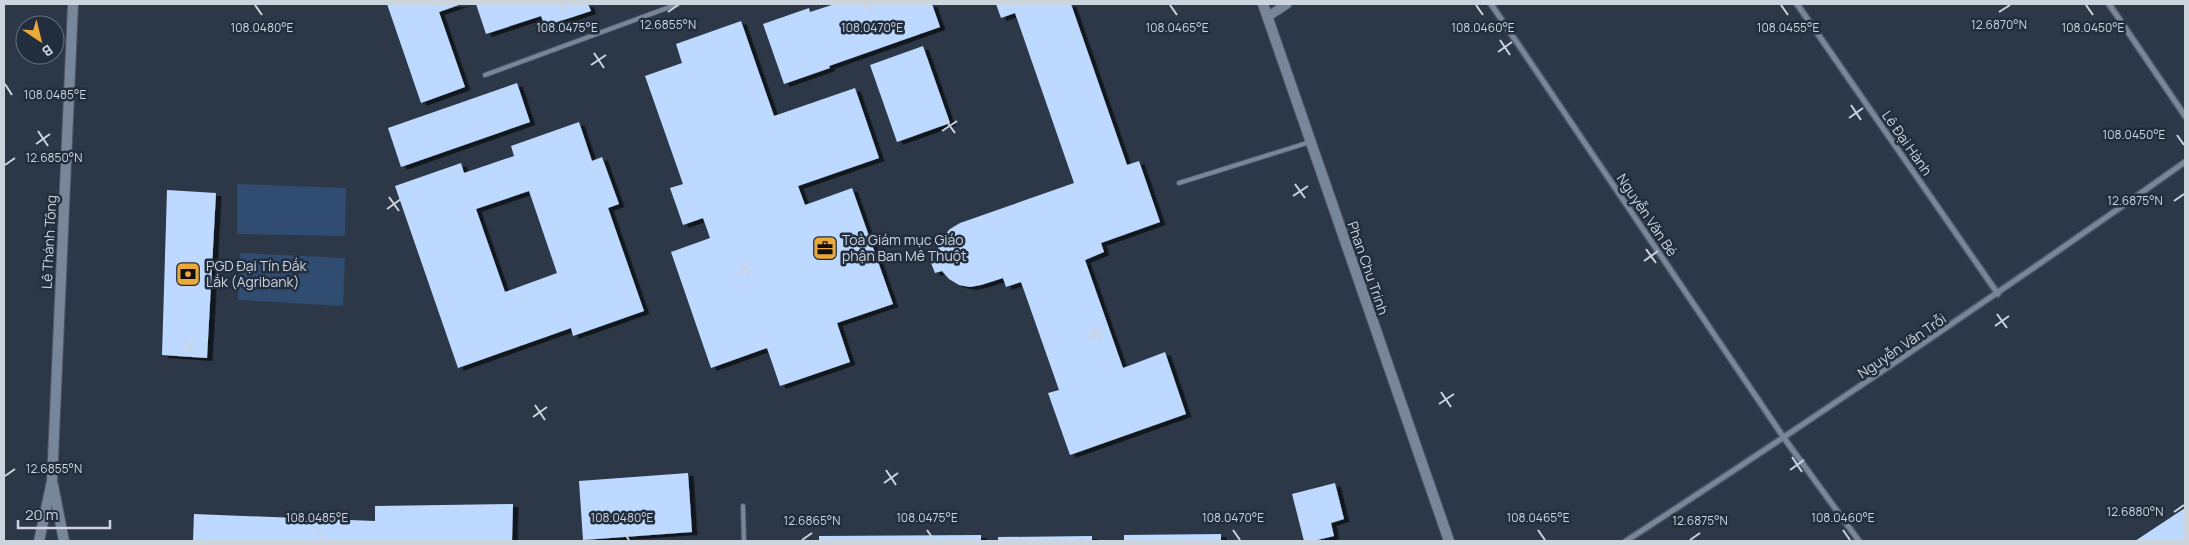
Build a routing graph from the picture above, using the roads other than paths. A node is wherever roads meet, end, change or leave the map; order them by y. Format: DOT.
graph roads {
  1 [pos="73,4"];
  2 [pos="678,4"];
  3 [pos="1263,4"];
  4 [pos="1287,4"];
  5 [pos="1491,4"];
  6 [pos="1797,4"];
  7 [pos="2109,4"];
  8 [pos="1268,17"];
  9 [pos="485,75"];
  10 [pos="2185,116"];
  11 [pos="1310,142"];
  12 [pos="2185,162"];
  13 [pos="1179,183"];
  14 [pos="1998,294"];
  15 [pos="1784,438"];
  16 [pos="52,481"];
  17 [pos="743,506"];
  18 [pos="39,541"];
  19 [pos="64,541"];
  20 [pos="744,541"];
  21 [pos="1448,541"];
  22 [pos="1626,541"];
  23 [pos="1859,541"];
  1 -- 16 [label="main road, Lê Thánh Tông"];
  2 -- 9 [label="lane"];
  3 -- 8 [label="main road, Phan Chu Trinh"];
  4 -- 8 [label="street"];
  5 -- 15 [label="street, Nguyễn Văn Bé"];
  6 -- 14 [label="street, Lê Đại Hành"];
  7 -- 10 [label="street"];
  8 -- 11 [label="main road, Phan Chu Trinh"];
  11 -- 13 [label="lane"];
  11 -- 21 [label="main road, Phan Chu Trinh"];
  12 -- 14 [label="street, Nguyễn Văn Trỗi"];
  14 -- 15 [label="street, Nguyễn Văn Trỗi"];
  15 -- 22 [label="street, Nguyễn Văn Trỗi"];
  15 -- 23 [label="street, Nguyễn Văn Bé"];
  16 -- 18 [label="main road, Lê Thánh Tông"];
  16 -- 19 [label="main road, Lê Thánh Tông"];
  17 -- 20 [label="lane"];
}
